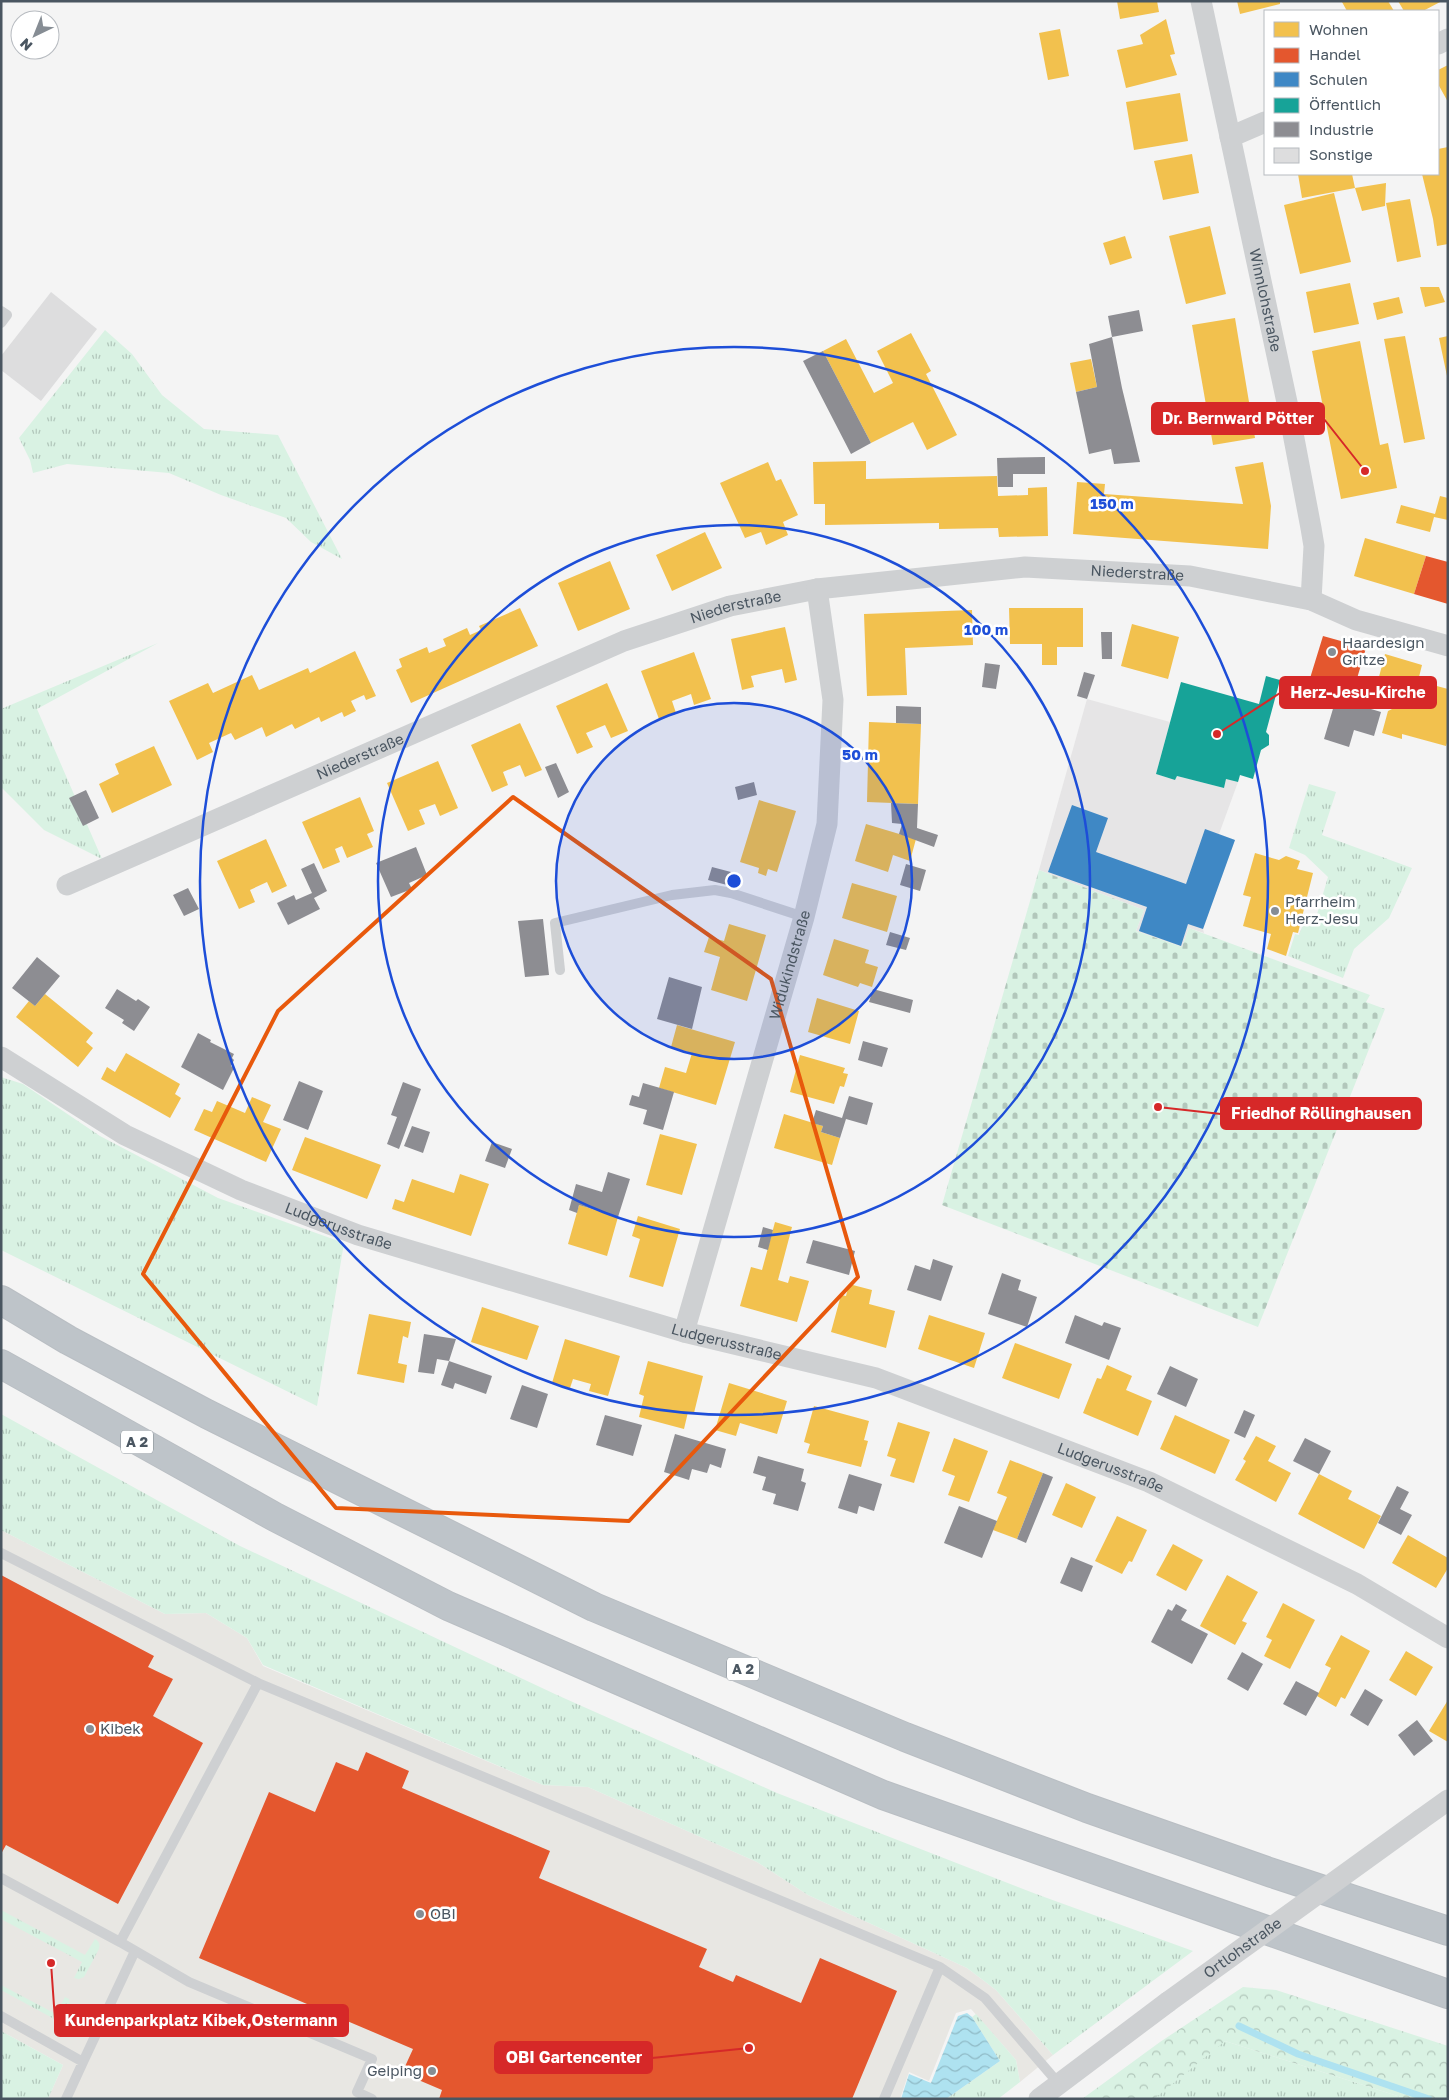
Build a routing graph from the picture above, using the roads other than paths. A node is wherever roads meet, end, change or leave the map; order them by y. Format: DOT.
graph roads {
  1 [pos="1201,1"];
  2 [pos="1264,122"];
  3 [pos="1230,137"];
  4 [pos="1,311"];
  5 [pos="1,323"];
  6 [pos="817,589"];
  7 [pos="1311,600"];
  8 [pos="1448,646"];
  9 [pos="67,885"];
  10 [pos="804,916"];
  11 [pos="560,970"];
  12 [pos="1,1057"];
  13 [pos="1,1300"];
  14 [pos="684,1332"];
  15 [pos="1,1364"];
  16 [pos="1,1553"];
  17 [pos="1448,1638"];
  18 [pos="258,1683"];
  19 [pos="1448,1800"];
  20 [pos="1,1878"];
  21 [pos="1448,1931"];
  22 [pos="120,1942"];
  23 [pos="135,1950"];
  24 [pos="940,1967"];
  25 [pos="1448,1994"];
  26 [pos="1,2016"];
  27 [pos="83,2062"];
  28 [pos="1059,2084"];
  29 [pos="66,2099"];
  30 [pos="372,2099"];
  31 [pos="884,2099"];
  32 [pos="1039,2099"];
  1 -- 3 [label="street, Winnlohstraße"];
  2 -- 3 [label="street"];
  3 -- 7 [label="street, Winnlohstraße"];
  4 -- 5 [label="lane"];
  6 -- 7 [label="street, Niederstraße"];
  6 -- 9 [label="street, Niederstraße"];
  6 -- 10 [label="street, Widukindstraße"];
  7 -- 8 [label="street, Niederstraße"];
  10 -- 11 [label="lane"];
  10 -- 14 [label="street, Widukindstraße"];
  12 -- 14 [label="street, Ludgerusstraße"];
  13 -- 21 [label="highway, A 2"];
  14 -- 17 [label="street, Ludgerusstraße"];
  15 -- 25 [label="highway, A 2"];
  16 -- 18 [label="lane"];
  18 -- 22 [label="lane"];
  18 -- 24 [label="lane"];
  19 -- 28 [label="street, Ortlohstraße, bridge"];
  20 -- 22 [label="lane"];
  22 -- 23 [label="lane"];
  23 -- 27 [label="lane"];
  23 -- 30 [label="lane"];
  24 -- 28 [label="lane"];
  24 -- 31 [label="lane"];
  26 -- 27 [label="lane"];
  27 -- 29 [label="lane"];
  28 -- 32 [label="street, Ortlohstraße"];
}
